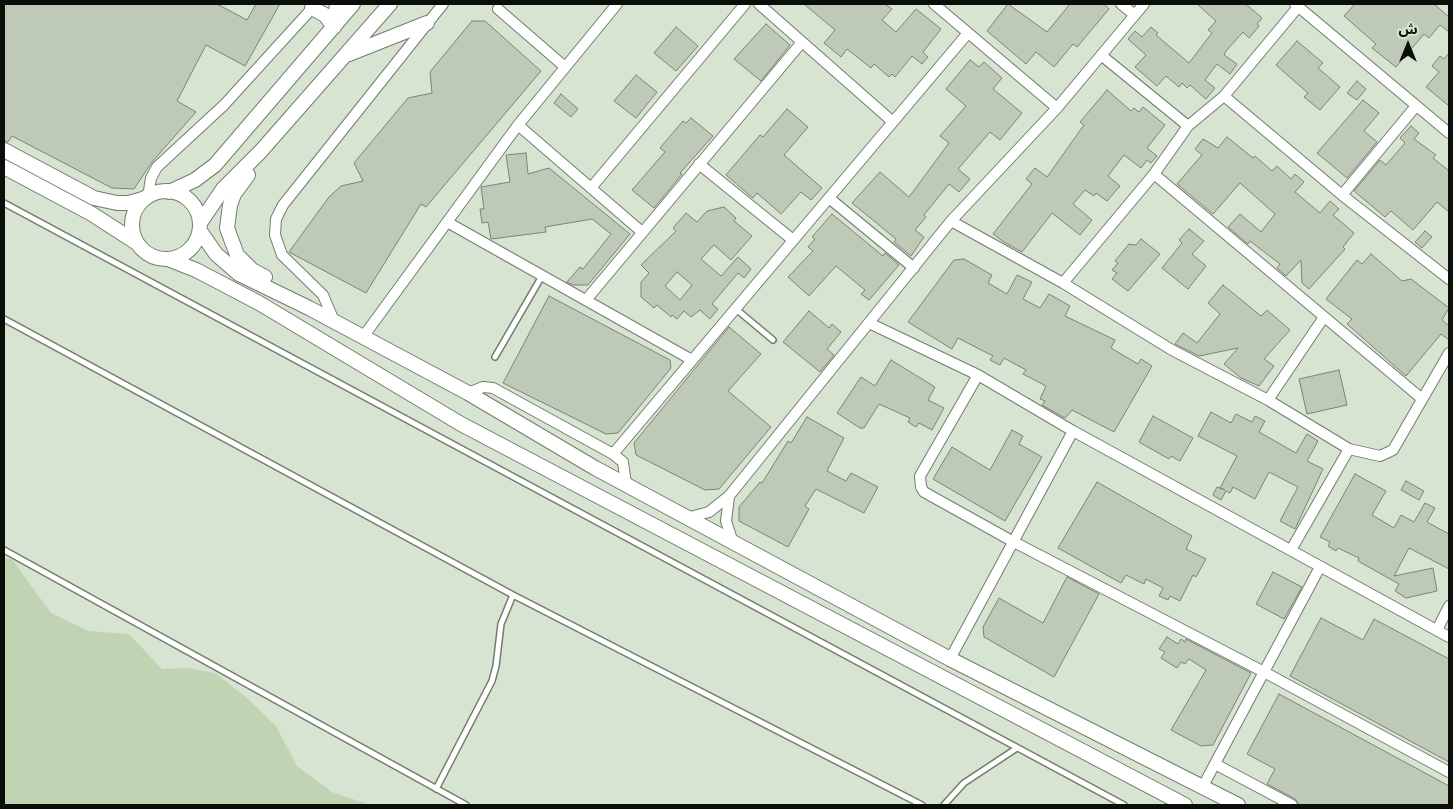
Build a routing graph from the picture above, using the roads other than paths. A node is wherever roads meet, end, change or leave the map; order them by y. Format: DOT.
graph roads {
  1 [pos="338,4"];
  2 [pos="353,4"];
  3 [pos="390,4"];
  4 [pos="443,4"];
  5 [pos="617,4"];
  6 [pos="745,4"];
  7 [pos="761,4"];
  8 [pos="934,4"];
  9 [pos="1121,4"];
  10 [pos="1144,4"];
  11 [pos="1296,5"];
  12 [pos="314,6"];
  13 [pos="498,9"];
  14 [pos="1135,15"];
  15 [pos="427,23"];
  16 [pos="334,27"];
  17 [pos="968,33"];
  18 [pos="802,42"];
  19 [pos="346,55"];
  20 [pos="1101,55"];
  21 [pos="565,66"];
  22 [pos="1224,96"];
  23 [pos="1416,106"];
  24 [pos="1056,108"];
  25 [pos="893,122"];
  26 [pos="518,125"];
  27 [pos="1188,126"];
  28 [pos="1449,133"];
  29 [pos="4,150"];
  30 [pos="261,151"];
  31 [pos="699,164"];
  32 [pos="4,167"];
  33 [pos="1154,174"];
  34 [pos="591,188"];
  35 [pos="169,192"];
  36 [pos="1342,195"];
  37 [pos="147,197"];
  38 [pos="829,198"];
  39 [pos="4,203"];
  40 [pos="951,221"];
  41 [pos="447,222"];
  42 [pos="200,227"];
  43 [pos="642,232"];
  44 [pos="793,240"];
  45 [pos="137,243"];
  46 [pos="168,259"];
  47 [pos="914,268"];
  48 [pos="543,275"];
  49 [pos="1449,279"];
  50 [pos="1063,283"];
  51 [pos="586,300"];
  52 [pos="310,308"];
  53 [pos="736,309"];
  54 [pos="1324,317"];
  55 [pos="4,319"];
  56 [pos="334,322"];
  57 [pos="869,323"];
  58 [pos="364,337"];
  59 [pos="773,340"];
  60 [pos="1449,353"];
  61 [pos="495,357"];
  62 [pos="692,360"];
  63 [pos="978,374"];
  64 [pos="468,393"];
  65 [pos="1421,398"];
  66 [pos="1268,400"];
  67 [pos="1073,431"];
  68 [pos="1349,450"];
  69 [pos="613,454"];
  70 [pos="626,484"];
  71 [pos="729,496"];
  72 [pos="686,518"];
  73 [pos="1012,541"];
  74 [pos="733,543"];
  75 [pos="4,550"];
  76 [pos="1291,550"];
  77 [pos="1320,567"];
  78 [pos="512,595"];
  79 [pos="1449,606"];
  80 [pos="1437,630"];
  81 [pos="1449,637"];
  82 [pos="950,659"];
  83 [pos="1264,672"];
  84 [pos="1017,748"];
  85 [pos="1215,764"];
  86 [pos="1449,772"];
  87 [pos="1203,786"];
  88 [pos="436,789"];
  89 [pos="466,805"];
  90 [pos="922,805"];
  91 [pos="944,805"];
  92 [pos="1124,805"];
  93 [pos="1185,805"];
  94 [pos="1238,805"];
  95 [pos="1292,805"];
  1 -- 16 [label="main road"];
  2 -- 16 [label="main road"];
  3 -- 19 [label="main road"];
  4 -- 15 [label="street"];
  5 -- 21 [label="street"];
  6 -- 34 [label="street"];
  7 -- 18 [label="street"];
  8 -- 17 [label="street"];
  9 -- 14 [label="street"];
  10 -- 14 [label="street"];
  11 -- 22 [label="street"];
  11 -- 23 [label="street"];
  12 -- 16 [label="main road"];
  12 -- 37 [label="street"];
  13 -- 21 [label="street"];
  14 -- 20 [label="street"];
  15 -- 19 [label="main road"];
  15 -- 56 [label="street"];
  16 -- 35 [label="main road"];
  17 -- 24 [label="street"];
  17 -- 25 [label="street"];
  18 -- 25 [label="street"];
  18 -- 31 [label="street"];
  19 -- 30 [label="main road"];
  20 -- 24 [label="street"];
  20 -- 27 [label="street"];
  21 -- 26 [label="street"];
  22 -- 27 [label="street"];
  22 -- 36 [label="street"];
  23 -- 28 [label="street"];
  23 -- 36 [label="street"];
  24 -- 40 [label="street"];
  25 -- 38 [label="street"];
  26 -- 34 [label="street"];
  26 -- 41 [label="street"];
  27 -- 33 [label="street"];
  29 -- 37 [label="main road"];
  30 -- 42 [label="main road"];
  30 -- 52 [label="main road"];
  31 -- 43 [label="street"];
  31 -- 44 [label="street"];
  32 -- 45 [label="main road"];
  33 -- 50 [label="street"];
  33 -- 54 [label="street"];
  34 -- 43 [label="street"];
  35 -- 37 [label="main road"];
  35 -- 42 [label="main road"];
  36 -- 49 [label="street"];
  37 -- 45 [label="main road"];
  38 -- 44 [label="street"];
  38 -- 47 [label="street"];
  39 -- 84 [label="lane"];
  40 -- 47 [label="street"];
  40 -- 50 [label="street"];
  41 -- 48 [label="street"];
  41 -- 58 [label="street"];
  42 -- 46 [label="main road"];
  42 -- 52 [label="main road"];
  43 -- 51 [label="street"];
  44 -- 53 [label="street"];
  45 -- 46 [label="main road"];
  46 -- 93 [label="main road"];
  47 -- 57 [label="street"];
  48 -- 51 [label="street"];
  48 -- 61 [label="lane"];
  50 -- 66 [label="street"];
  51 -- 62 [label="street"];
  52 -- 56 [label="main road"];
  53 -- 59 [label="lane"];
  53 -- 62 [label="street"];
  54 -- 65 [label="street"];
  54 -- 66 [label="street"];
  55 -- 78 [label="lane"];
  56 -- 58 [label="main road"];
  57 -- 63 [label="street"];
  57 -- 71 [label="street"];
  58 -- 64 [label="main road"];
  60 -- 65 [label="street"];
  62 -- 69 [label="street"];
  63 -- 67 [label="street"];
  63 -- 73 [label="street"];
  64 -- 69 [label="street"];
  64 -- 70 [label="main road"];
  65 -- 68 [label="street"];
  66 -- 68 [label="street"];
  67 -- 73 [label="street"];
  67 -- 76 [label="street"];
  68 -- 76 [label="street"];
  69 -- 70 [label="street"];
  70 -- 72 [label="main road"];
  71 -- 72 [label="street"];
  71 -- 74 [label="street"];
  72 -- 74 [label="main road"];
  73 -- 82 [label="street"];
  73 -- 83 [label="street"];
  74 -- 82 [label="main road"];
  75 -- 88 [label="lane"];
  76 -- 77 [label="street"];
  77 -- 80 [label="street"];
  77 -- 83 [label="street"];
  78 -- 88 [label="lane"];
  78 -- 90 [label="lane"];
  79 -- 80 [label="street"];
  80 -- 81 [label="street"];
  82 -- 87 [label="main road"];
  83 -- 85 [label="street"];
  83 -- 86 [label="street"];
  84 -- 91 [label="lane"];
  84 -- 92 [label="lane"];
  85 -- 87 [label="street"];
  85 -- 95 [label="street"];
  87 -- 94 [label="main road"];
  88 -- 89 [label="lane"];
}
